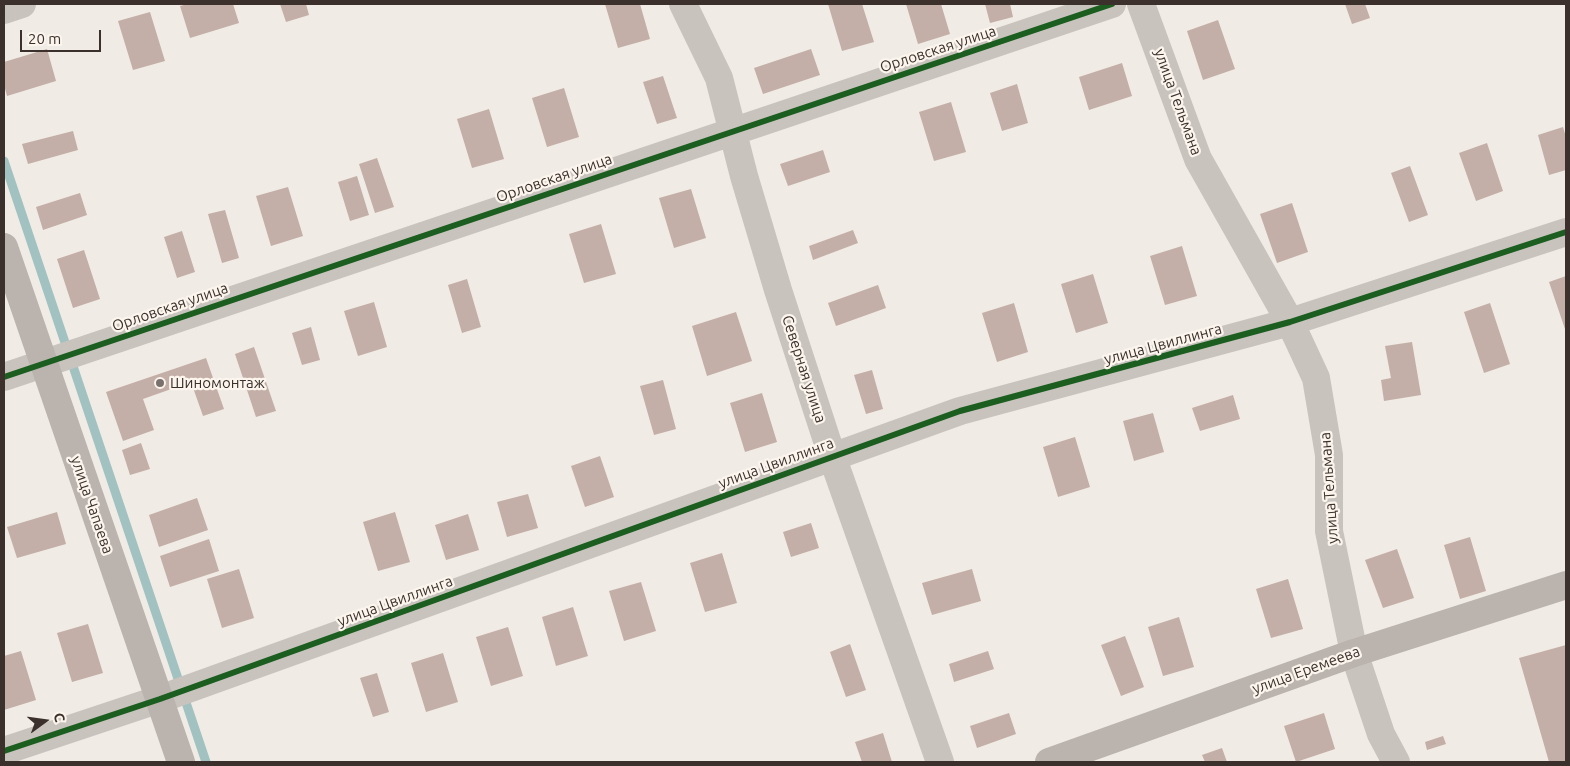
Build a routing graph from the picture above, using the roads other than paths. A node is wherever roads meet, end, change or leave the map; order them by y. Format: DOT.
graph roads {
  1 [pos="22,4"];
  2 [pos="683,4"];
  3 [pos="1112,4"];
  4 [pos="1141,4"];
  5 [pos="4,10"];
  6 [pos="733,130"];
  7 [pos="1566,232"];
  8 [pos="4,247"];
  9 [pos="1290,322"];
  10 [pos="42,364"];
  11 [pos="4,377"];
  12 [pos="832,456"];
  13 [pos="1566,585"];
  14 [pos="1354,653"];
  15 [pos="160,699"];
  16 [pos="4,751"];
  17 [pos="181,762"];
  18 [pos="940,762"];
  19 [pos="1049,762"];
  20 [pos="1396,762"];
  1 -- 5 [label="street"];
  2 -- 6 [label="street, Северная улица"];
  3 -- 6 [label="street, Орловская улица"];
  4 -- 9 [label="street, улица Тельмана"];
  6 -- 10 [label="street, Орловская улица"];
  6 -- 12 [label="street, Северная улица"];
  7 -- 9 [label="street, улица Цвиллинга"];
  8 -- 10 [label="street, улица Чапаева"];
  9 -- 12 [label="street, улица Цвиллинга"];
  9 -- 14 [label="street, улица Тельмана"];
  10 -- 11 [label="street, Орловская улица"];
  10 -- 15 [label="street, улица Чапаева"];
  12 -- 15 [label="street, улица Цвиллинга"];
  12 -- 18 [label="street, Северная улица"];
  13 -- 14 [label="street, улица Еремеева"];
  14 -- 19 [label="street, улица Еремеева"];
  14 -- 20 [label="street, улица Тельмана"];
  15 -- 16 [label="street, улица Цвиллинга"];
  15 -- 17 [label="street, улица Чапаева"];
}
